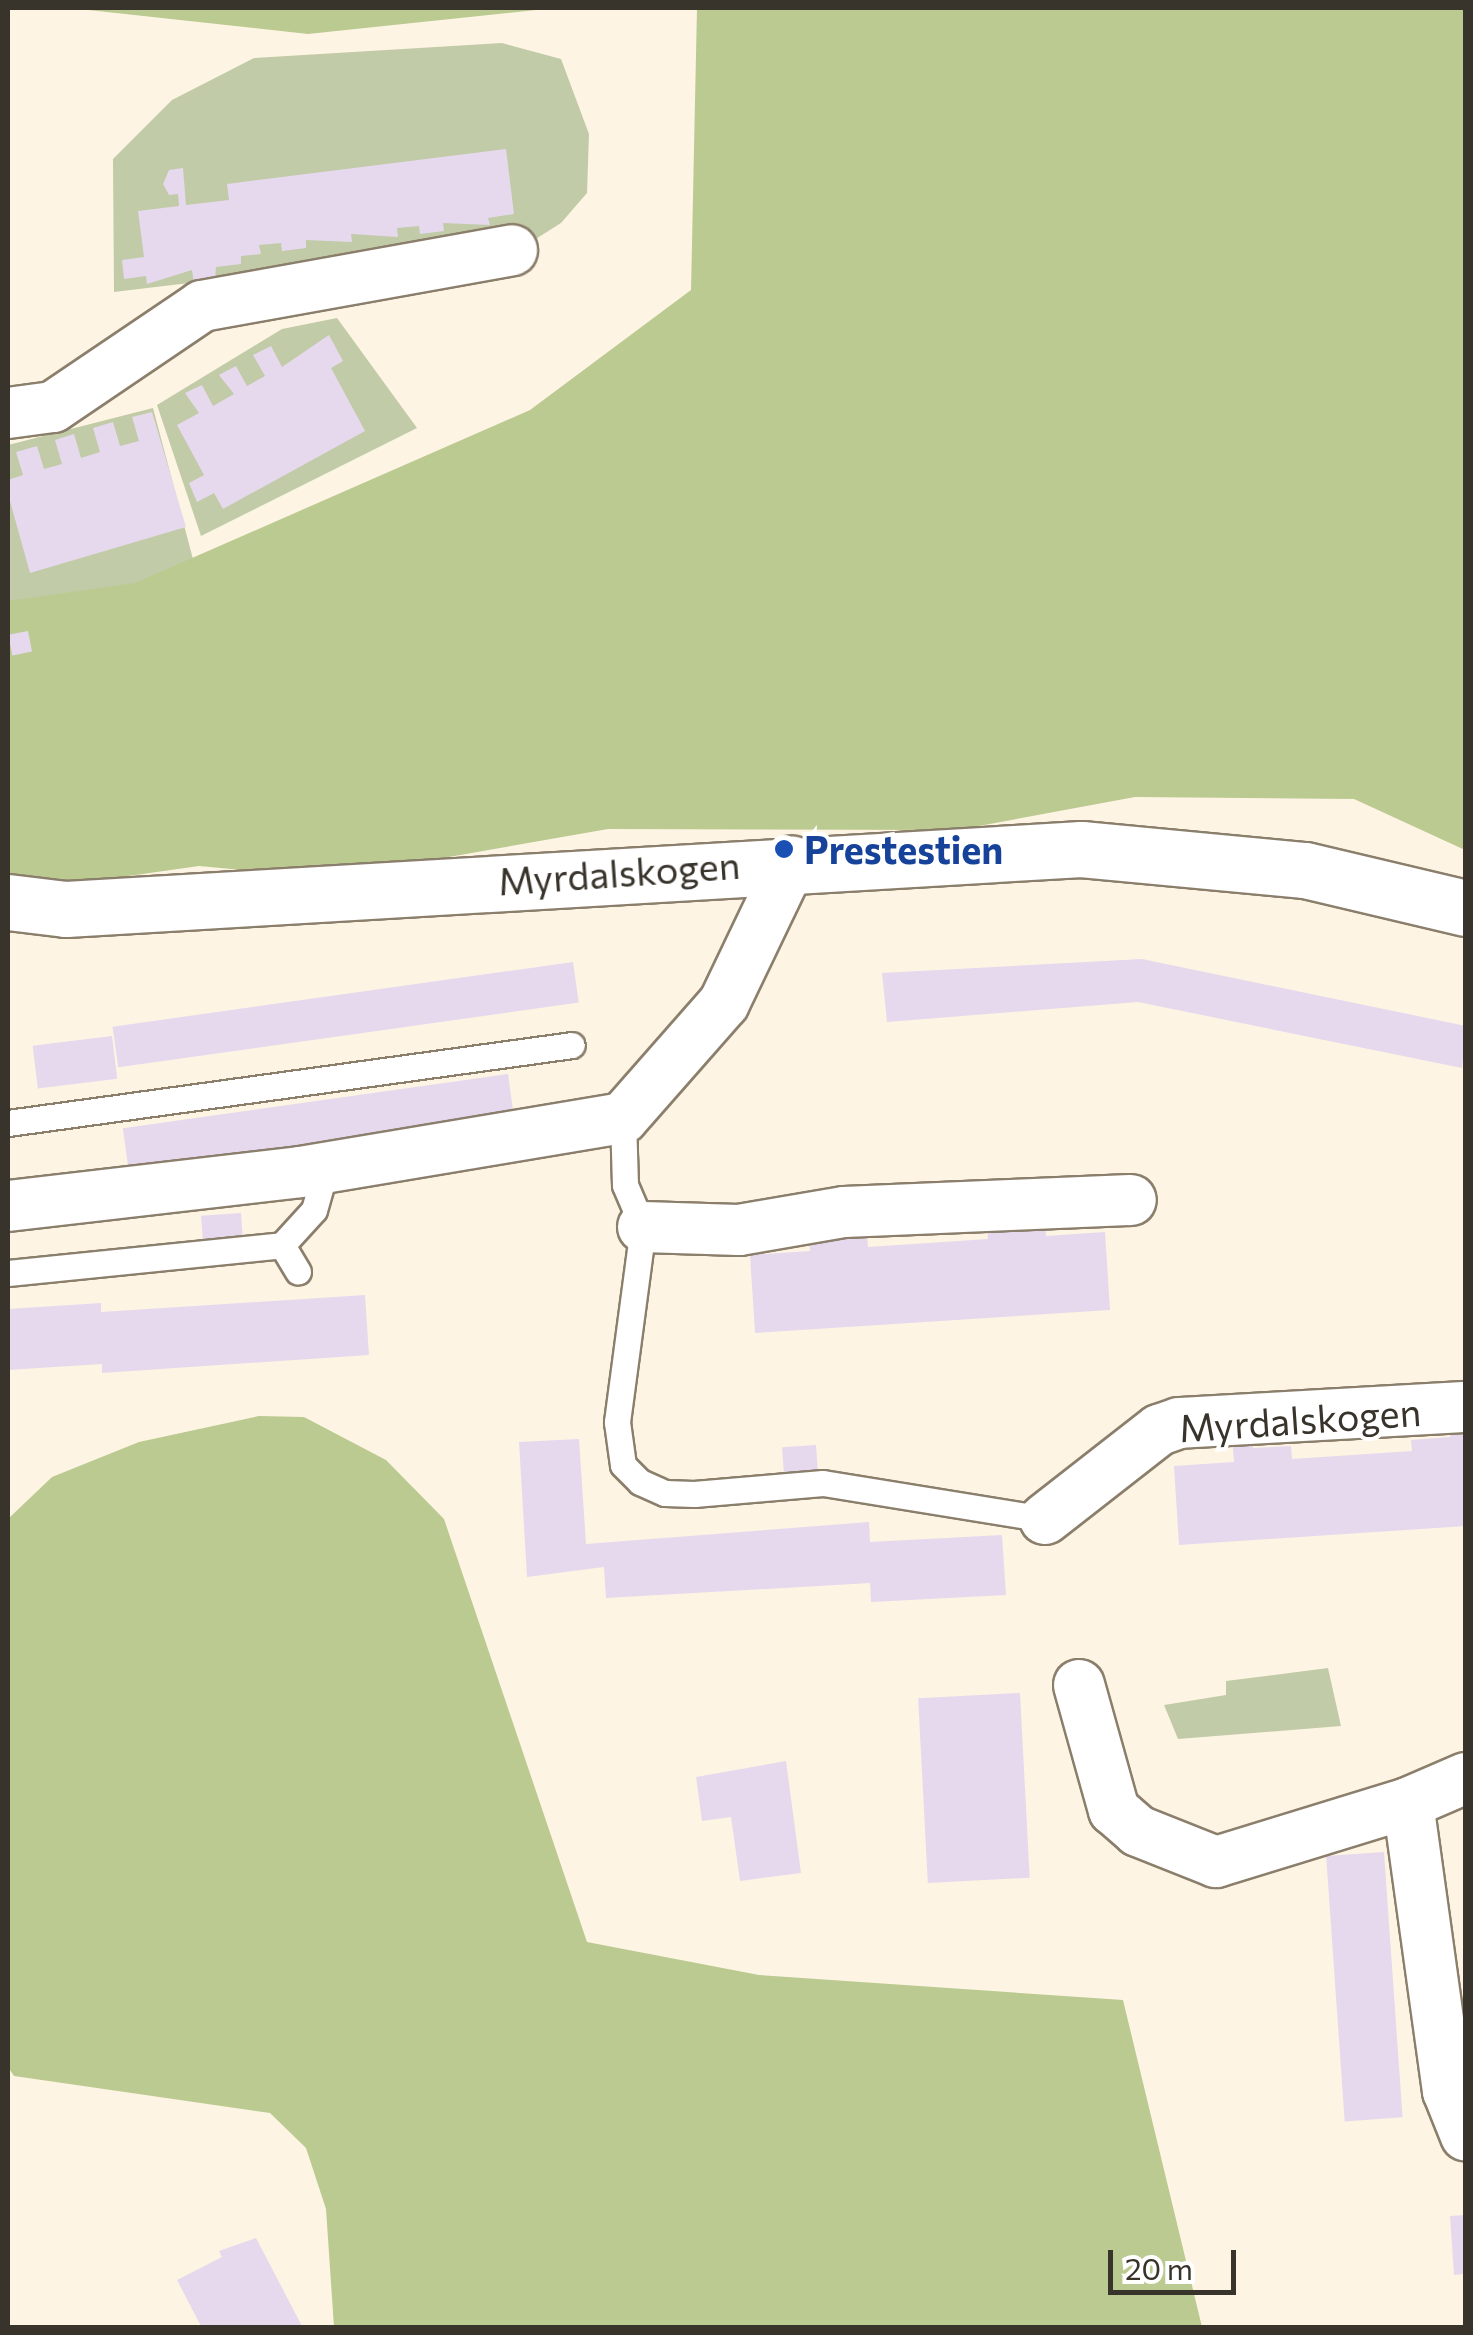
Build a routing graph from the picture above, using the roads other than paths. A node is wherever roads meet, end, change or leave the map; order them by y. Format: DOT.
graph roads {
  1 [pos="512,250"];
  2 [pos="8,414"];
  3 [pos="792,861"];
  4 [pos="8,902"];
  5 [pos="1466,908"];
  6 [pos="572,1045"];
  7 [pos="623,1118"];
  8 [pos="8,1123"];
  9 [pos="326,1168"];
  10 [pos="1131,1200"];
  11 [pos="8,1206"];
  12 [pos="643,1227"];
  13 [pos="282,1245"];
  14 [pos="298,1272"];
  15 [pos="8,1273"];
  16 [pos="1466,1406"];
  17 [pos="1045,1519"];
  18 [pos="1079,1685"];
  19 [pos="1466,1778"];
  20 [pos="1408,1803"];
  21 [pos="1466,2136"];
  1 -- 2 [label="street"];
  3 -- 4 [label="main road, Myrdalskogen"];
  3 -- 5 [label="main road, Myrdalskogen"];
  3 -- 7 [label="street"];
  6 -- 8 [label="lane"];
  7 -- 9 [label="street"];
  7 -- 12 [label="lane"];
  9 -- 11 [label="street"];
  9 -- 13 [label="lane"];
  10 -- 12 [label="street"];
  12 -- 17 [label="lane"];
  13 -- 14 [label="lane"];
  13 -- 15 [label="lane"];
  16 -- 17 [label="street, Myrdalskogen"];
  18 -- 20 [label="street"];
  19 -- 20 [label="street"];
  20 -- 21 [label="street"];
}
